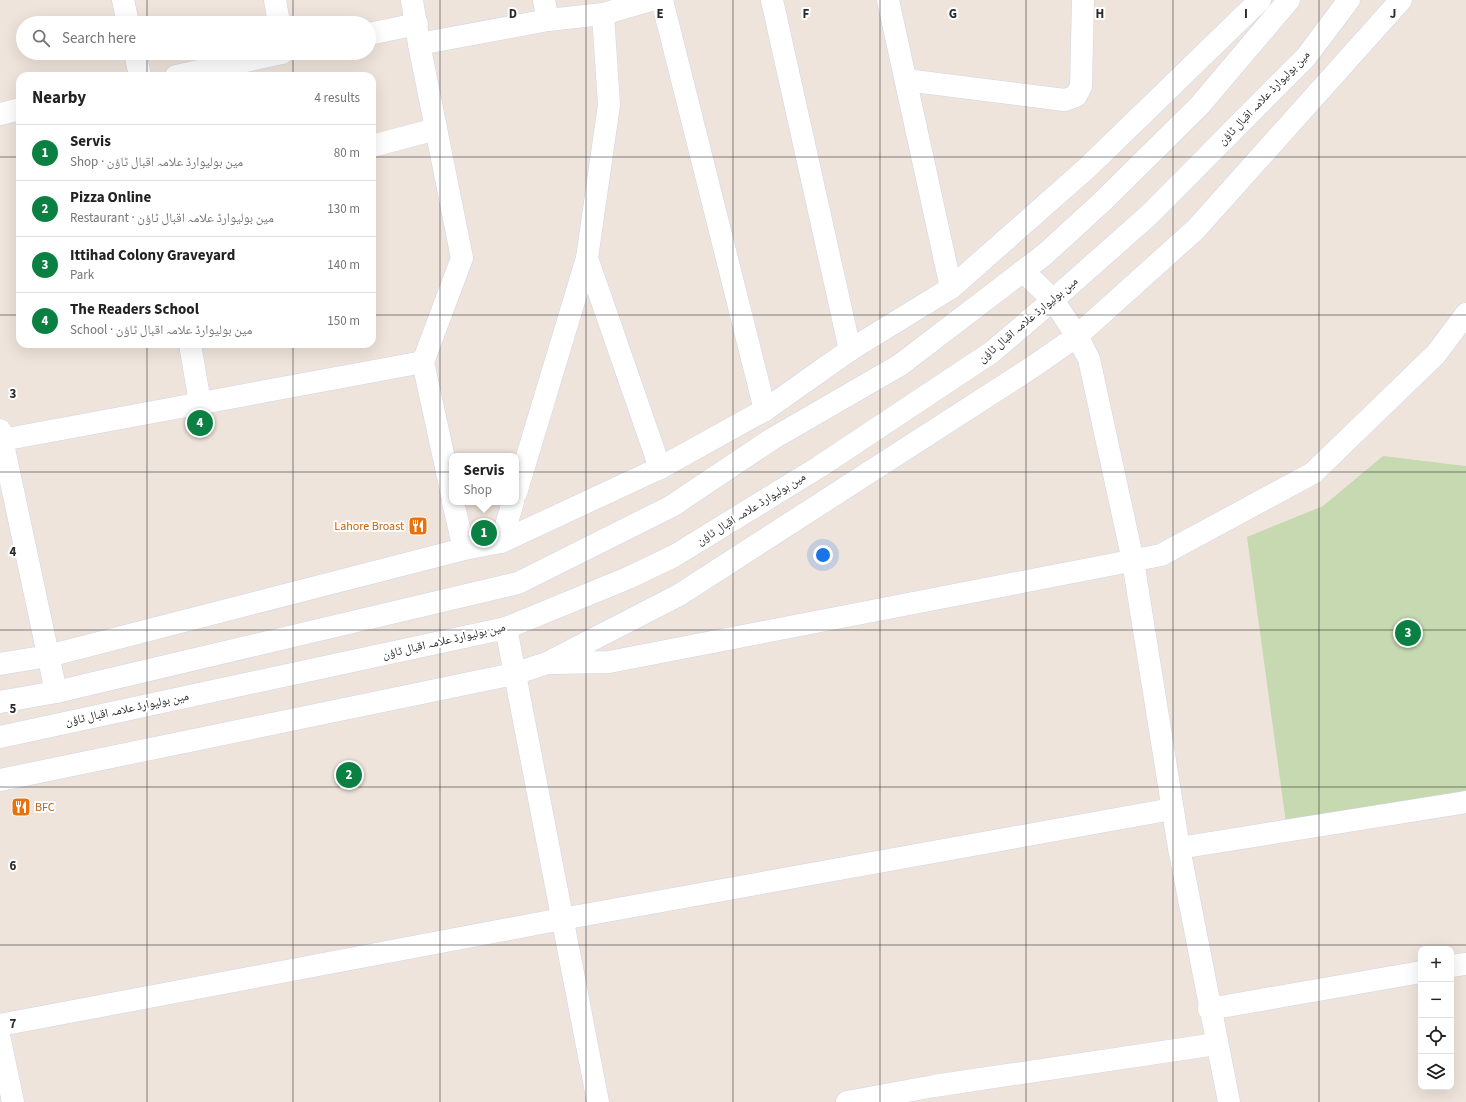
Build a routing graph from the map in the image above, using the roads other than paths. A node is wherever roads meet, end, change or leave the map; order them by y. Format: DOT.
graph roads {
  1 [pos="123,0"];
  2 [pos="274,0"];
  3 [pos="412,0"];
  4 [pos="651,0"];
  5 [pos="662,0"];
  6 [pos="772,0"];
  7 [pos="888,0"];
  8 [pos="1083,0"];
  9 [pos="1260,0"];
  10 [pos="1289,0"];
  11 [pos="1349,0"];
  12 [pos="1401,0"];
  13 [pos="546,10"];
  14 [pos="603,14"];
  15 [pos="126,16"];
  16 [pos="277,16"];
  17 [pos="376,34"];
  18 [pos="418,34"];
  19 [pos="137,60"];
  20 [pos="250,60"];
  21 [pos="139,72"];
  22 [pos="194,72"];
  23 [pos="906,80"];
  24 [pos="16,110"];
  25 [pos="0,114"];
  26 [pos="436,129"];
  27 [pos="376,145"];
  28 [pos="587,258"];
  29 [pos="1023,271"];
  30 [pos="951,288"];
  31 [pos="1053,300"];
  32 [pos="1466,314"];
  33 [pos="1077,336"];
  34 [pos="191,348"];
  35 [pos="850,350"];
  36 [pos="423,362"];
  37 [pos="200,403"];
  38 [pos="764,410"];
  39 [pos="1,435"];
  40 [pos="660,468"];
  41 [pos="449,481"];
  42 [pos="519,483"];
  43 [pos="454,505"];
  44 [pos="512,505"];
  45 [pos="501,542"];
  46 [pos="464,549"];
  47 [pos="1133,561"];
  48 [pos="506,628"];
  49 [pos="48,656"];
  50 [pos="0,664"];
  51 [pos="547,664"];
  52 [pos="514,674"];
  53 [pos="56,692"];
  54 [pos="0,702"];
  55 [pos="0,737"];
  56 [pos="0,780"];
  57 [pos="1466,802"];
  58 [pos="1172,809"];
  59 [pos="1178,848"];
  60 [pos="562,919"];
  61 [pos="1466,964"];
  62 [pos="1454,966"];
  63 [pos="1418,973"];
  64 [pos="1210,1009"];
  65 [pos="0,1025"];
  66 [pos="0,1040"];
  67 [pos="1216,1044"];
  68 [pos="935,1094"];
  69 [pos="13,1102"];
  70 [pos="598,1102"];
  71 [pos="847,1102"];
  72 [pos="1229,1102"];
  1 -- 15 [label="street"];
  2 -- 16 [label="street"];
  3 -- 18 [label="street"];
  4 -- 14 [label="street"];
  5 -- 38 [label="street"];
  6 -- 35 [label="street"];
  7 -- 23 [label="street"];
  8 -- 23 [label="street"];
  9 -- 30 [label="street"];
  10 -- 29 [label="street"];
  11 -- 31 [label="street, مین بولیوارڈ علامہ اقبال ٹاؤن"];
  12 -- 33 [label="street"];
  13 -- 14 [label="street"];
  13 -- 18 [label="street"];
  14 -- 28 [label="street"];
  17 -- 18 [label="street"];
  18 -- 26 [label="street"];
  19 -- 21 [label="street"];
  20 -- 22 [label="street"];
  23 -- 30 [label="street"];
  24 -- 25 [label="street"];
  26 -- 27 [label="street"];
  26 -- 36 [label="street"];
  28 -- 40 [label="street"];
  28 -- 42 [label="street"];
  29 -- 31 [label="street"];
  29 -- 53 [label="street"];
  30 -- 35 [label="street"];
  31 -- 33 [label="street"];
  31 -- 48 [label="street, مین بولیوارڈ علامہ اقبال ٹاؤن"];
  32 -- 47 [label="street"];
  33 -- 47 [label="street"];
  33 -- 51 [label="street"];
  34 -- 37 [label="street"];
  35 -- 38 [label="street"];
  36 -- 37 [label="street"];
  36 -- 41 [label="street"];
  37 -- 39 [label="street"];
  38 -- 40 [label="street"];
  39 -- 49 [label="street"];
  40 -- 45 [label="street"];
  43 -- 46 [label="street"];
  44 -- 45 [label="street"];
  45 -- 46 [label="street"];
  46 -- 49 [label="street"];
  47 -- 51 [label="street"];
  47 -- 58 [label="street"];
  48 -- 52 [label="street"];
  48 -- 55 [label="street, مین بولیوارڈ علامہ اقبال ٹاؤن"];
  49 -- 50 [label="street"];
  49 -- 53 [label="street"];
  51 -- 52 [label="street"];
  52 -- 56 [label="street"];
  52 -- 60 [label="street"];
  53 -- 54 [label="street"];
  57 -- 59 [label="street"];
  58 -- 59 [label="street"];
  58 -- 60 [label="street"];
  59 -- 64 [label="street"];
  60 -- 65 [label="street"];
  60 -- 70 [label="street"];
  61 -- 62 [label="street"];
  63 -- 64 [label="street"];
  64 -- 67 [label="street"];
  66 -- 69 [label="street"];
  67 -- 68 [label="street"];
  67 -- 72 [label="street"];
  68 -- 71 [label="street"];
}
